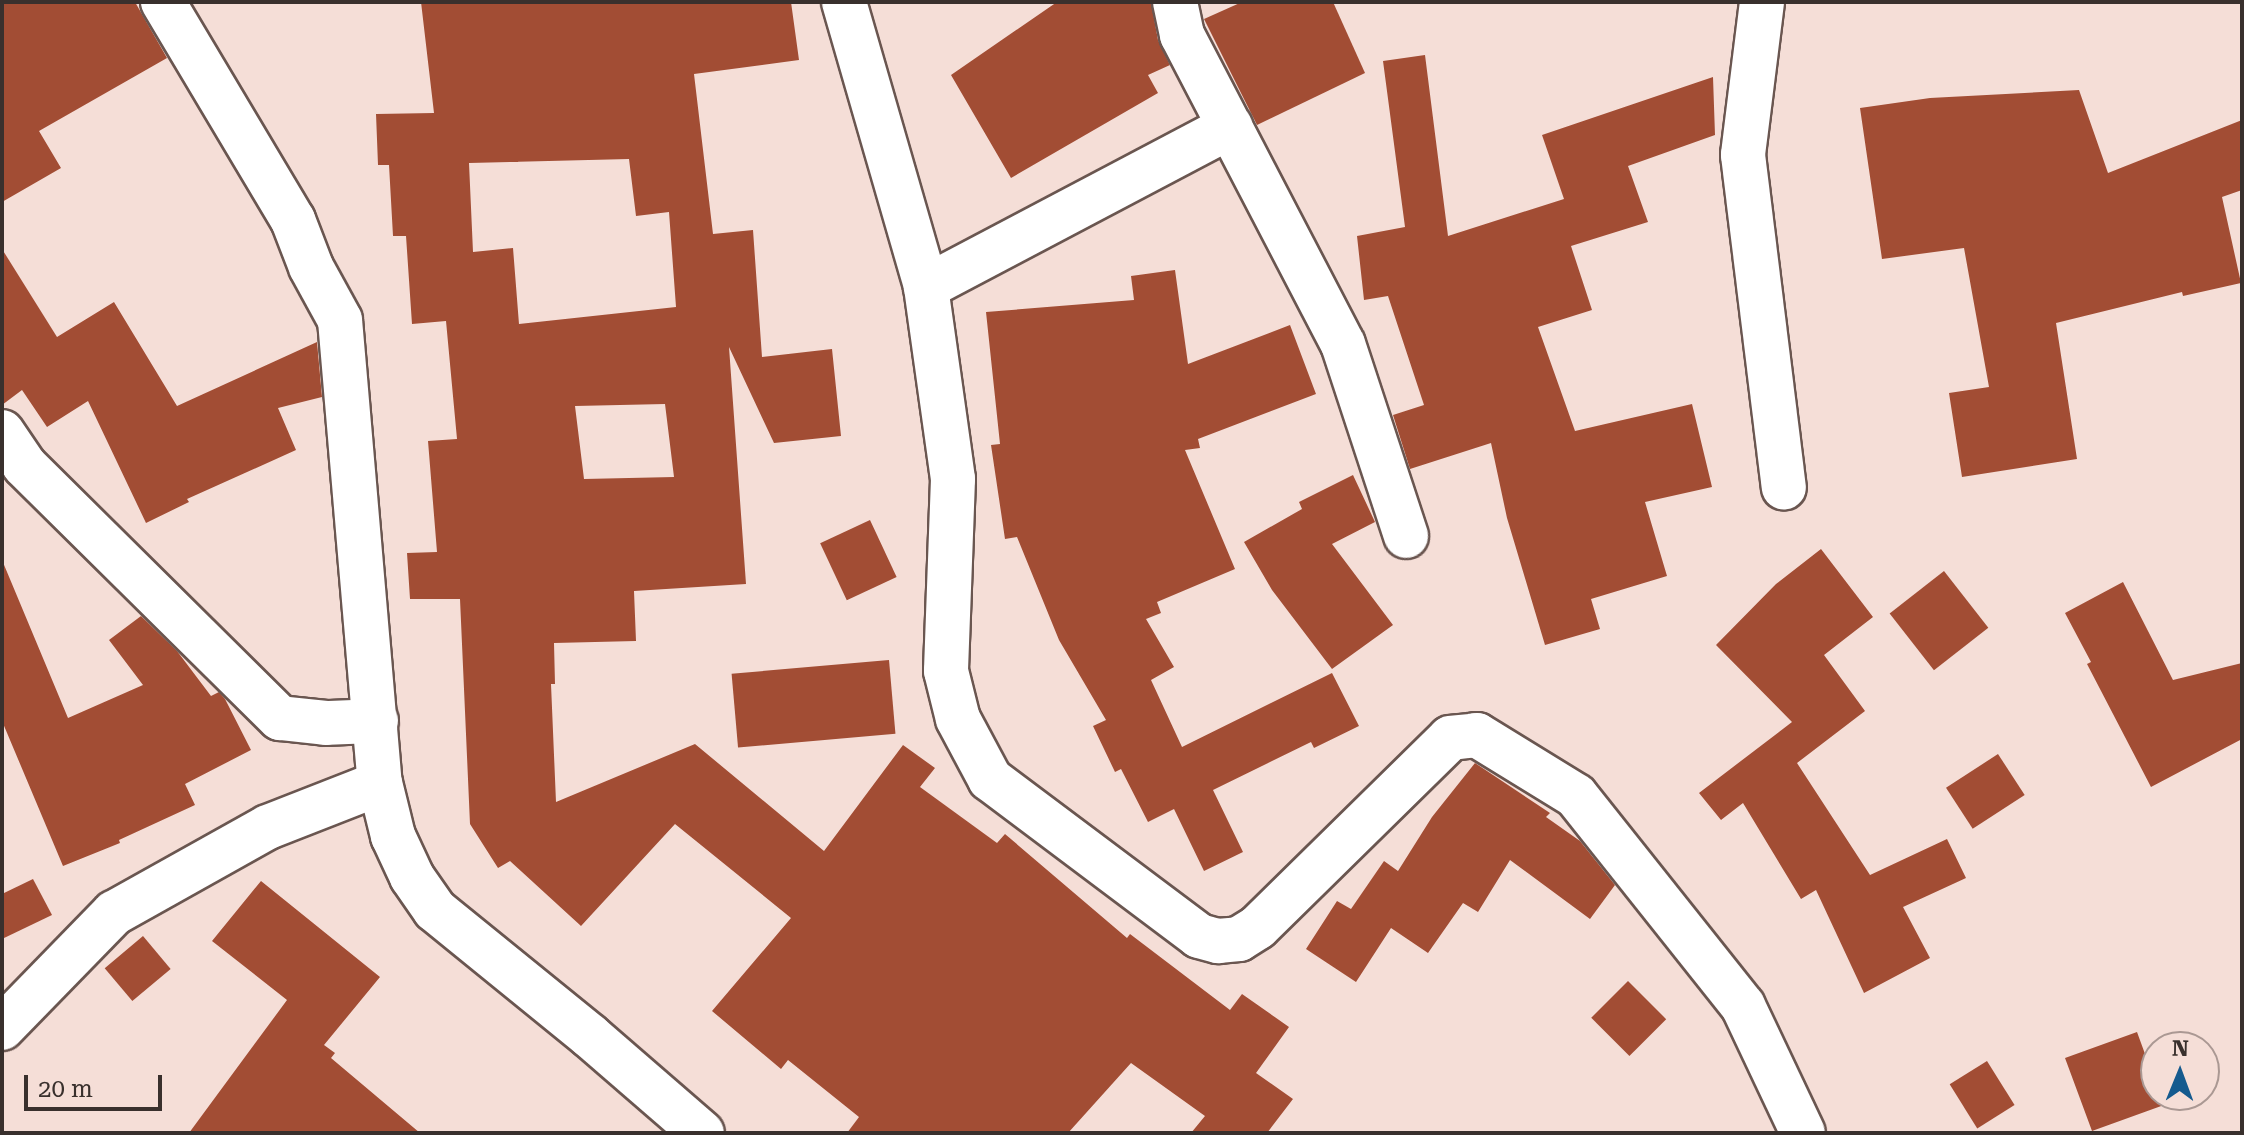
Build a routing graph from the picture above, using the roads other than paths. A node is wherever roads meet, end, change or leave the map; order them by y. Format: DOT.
graph roads {
  1 [pos="163,2"];
  2 [pos="844,2"];
  3 [pos="1175,2"];
  4 [pos="1762,2"];
  5 [pos="1230,127"];
  6 [pos="926,287"];
  7 [pos="2,432"];
  8 [pos="1784,487"];
  9 [pos="1406,536"];
  10 [pos="376,721"];
  11 [pos="380,783"];
  12 [pos="2,1028"];
  13 [pos="702,1133"];
  14 [pos="1803,1133"];
  1 -- 10 [label="street"];
  2 -- 6 [label="street"];
  3 -- 5 [label="street"];
  4 -- 8 [label="street"];
  5 -- 6 [label="street"];
  5 -- 9 [label="street"];
  6 -- 14 [label="street"];
  7 -- 10 [label="street"];
  10 -- 11 [label="street"];
  11 -- 12 [label="street"];
  11 -- 13 [label="street"];
}
